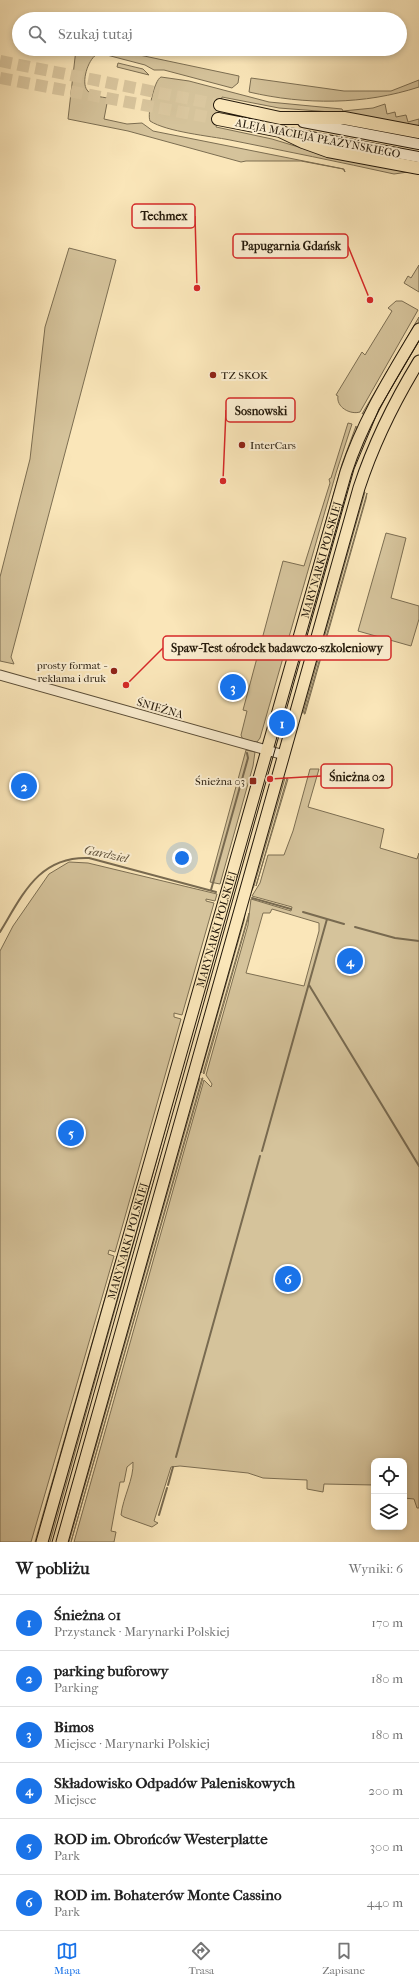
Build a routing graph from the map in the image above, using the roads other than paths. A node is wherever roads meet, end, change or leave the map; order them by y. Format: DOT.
graph roads {
  1 [pos="220,105"];
  2 [pos="280,118"];
  3 [pos="218,119"];
  4 [pos="280,131"];
  5 [pos="419,132"];
  6 [pos="419,144"];
  7 [pos="419,157"];
  8 [pos="419,168"];
  9 [pos="419,329"];
  10 [pos="419,361"];
  11 [pos="0,675"];
  12 [pos="267,751"];
  13 [pos="284,755"];
  14 [pos="42,1542"];
  15 [pos="62,1542"];
  1 -- 2 [label="highway, ALEJA MACIEJA PŁAŻYŃSKIEGO"];
  2 -- 5 [label="highway"];
  2 -- 6 [label="main road, ALEJA MACIEJA PŁAŻYŃSKIEGO"];
  3 -- 4 [label="highway, ALEJA MACIEJA PŁAŻYŃSKIEGO"];
  4 -- 7 [label="main road, ALEJA MACIEJA PŁAŻYŃSKIEGO"];
  4 -- 8 [label="highway"];
  9 -- 12 [label="main road, MARYNARKI POLSKIEJ"];
  10 -- 13 [label="main road, MARYNARKI POLSKIEJ"];
  11 -- 12 [label="street, ŚNIEŻNA"];
  12 -- 13 [label="street, ŚNIEŻNA"];
  12 -- 14 [label="main road, MARYNARKI POLSKIEJ"];
  13 -- 15 [label="main road, MARYNARKI POLSKIEJ"];
}
